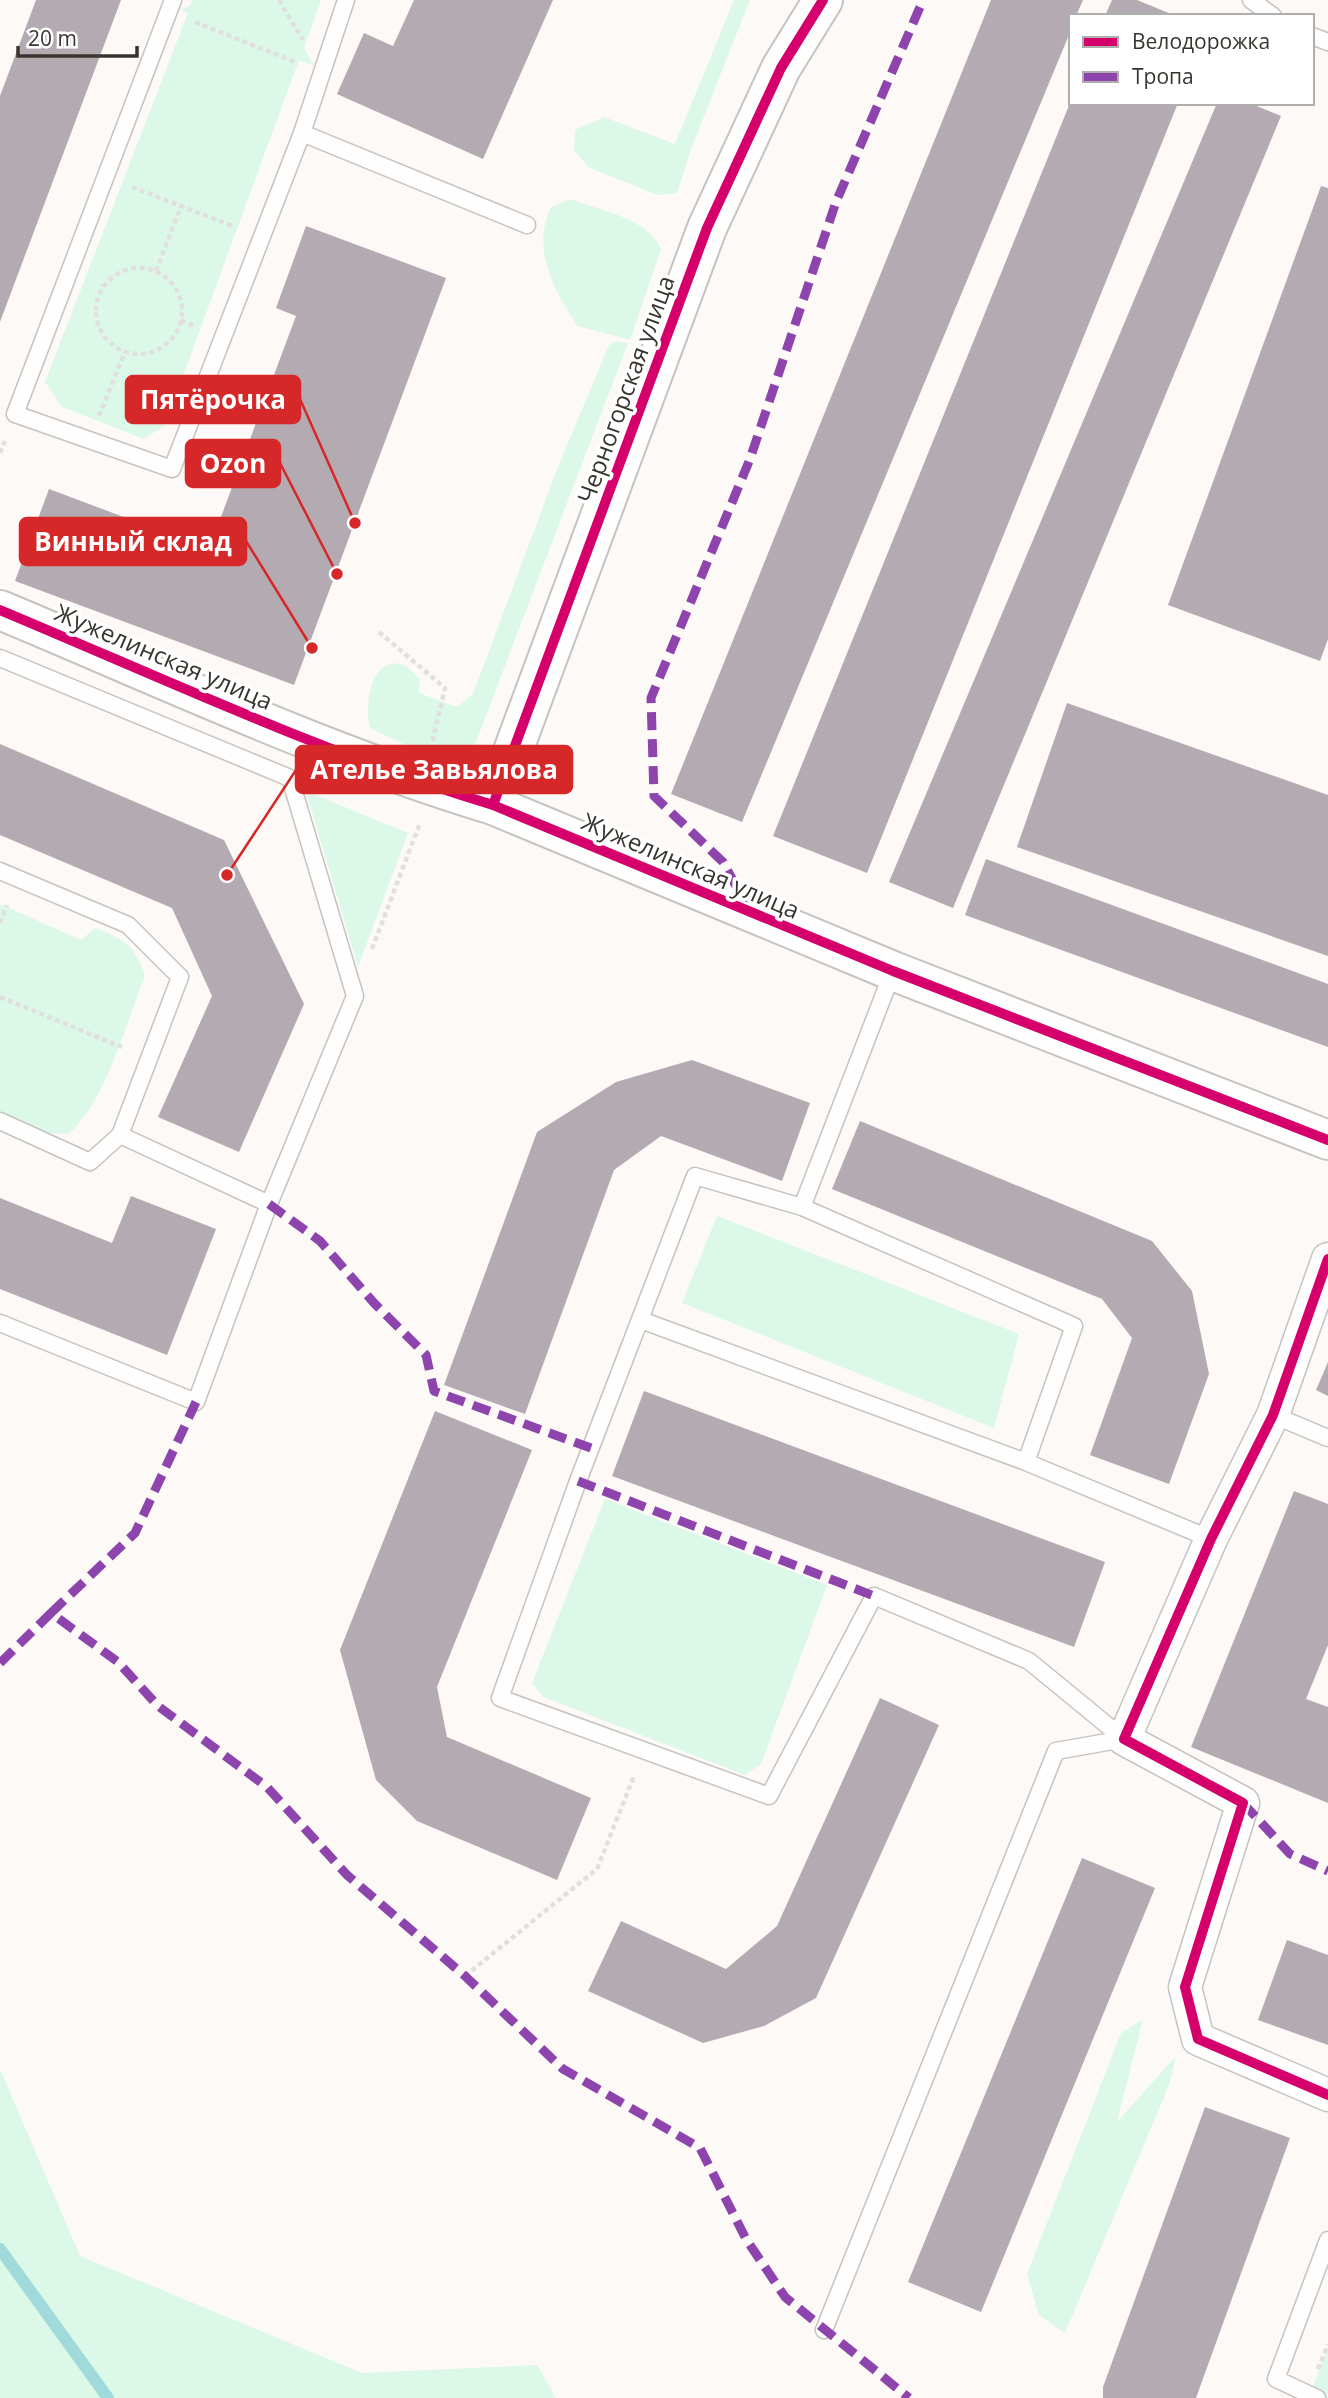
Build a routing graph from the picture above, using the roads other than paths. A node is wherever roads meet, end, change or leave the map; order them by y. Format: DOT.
graph roads {
  1 [pos="346,0"];
  2 [pos="824,0"];
  3 [pos="1251,0"];
  4 [pos="171,6"];
  5 [pos="1270,14"];
  6 [pos="303,133"];
  7 [pos="527,225"];
  8 [pos="0,406"];
  9 [pos="15,414"];
  10 [pos="0,610"];
  11 [pos="0,658"];
  12 [pos="493,805"];
  13 [pos="0,871"];
  14 [pos="893,971"];
  15 [pos="0,1121"];
  16 [pos="120,1135"];
  17 [pos="1328,1139"];
  18 [pos="269,1204"];
  19 [pos="802,1207"];
  20 [pos="1328,1259"];
  21 [pos="641,1320"];
  22 [pos="0,1322"];
  23 [pos="1273,1415"];
  24 [pos="1328,1438"];
  25 [pos="1026,1462"];
  26 [pos="1211,1539"];
  27 [pos="1124,1739"];
  28 [pos="1328,2095"];
  29 [pos="1328,2240"];
  30 [pos="824,2330"];
  31 [pos="1317,2398"];
  1 -- 6 [label="lane"];
  2 -- 12 [label="street, Черногорская улица"];
  3 -- 5 [label="lane"];
  4 -- 9 [label="lane"];
  6 -- 7 [label="lane"];
  6 -- 9 [label="lane"];
  8 -- 9 [label="lane"];
  10 -- 12 [label="street, Жужелинская улица"];
  11 -- 18 [label="lane"];
  12 -- 14 [label="street, Жужелинская улица"];
  13 -- 16 [label="lane"];
  14 -- 17 [label="street, Жужелинская улица"];
  14 -- 19 [label="lane"];
  15 -- 16 [label="lane"];
  16 -- 18 [label="lane"];
  18 -- 22 [label="lane"];
  19 -- 21 [label="lane"];
  19 -- 25 [label="lane"];
  20 -- 23 [label="street"];
  21 -- 25 [label="lane"];
  21 -- 27 [label="lane"];
  23 -- 24 [label="lane"];
  23 -- 26 [label="street"];
  25 -- 26 [label="lane"];
  26 -- 27 [label="street"];
  27 -- 28 [label="street"];
  27 -- 30 [label="lane"];
  29 -- 31 [label="lane"];
}
